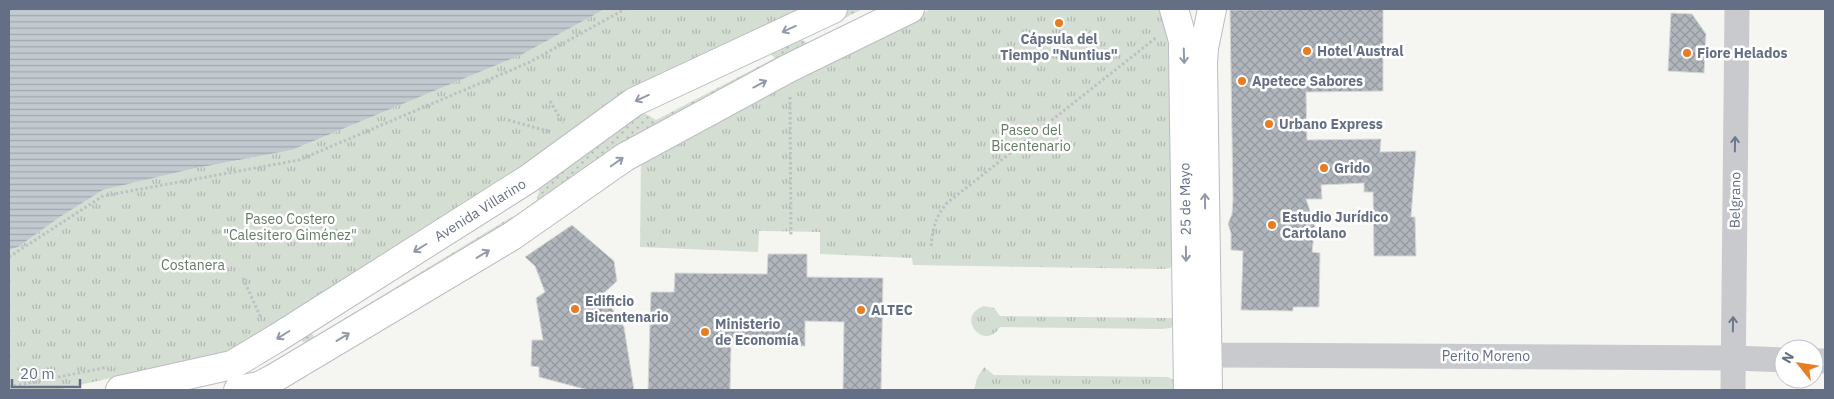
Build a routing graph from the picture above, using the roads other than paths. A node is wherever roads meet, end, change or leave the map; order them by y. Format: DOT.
graph roads {
  1 [pos="833,9"];
  2 [pos="910,9"];
  3 [pos="1174,9"];
  4 [pos="1212,9"];
  5 [pos="1737,9"];
  6 [pos="261,331"];
  7 [pos="1198,354"];
  8 [pos="1733,358"];
  9 [pos="1774,360"];
  10 [pos="118,378"];
  11 [pos="253,389"];
  12 [pos="1188,390"];
  13 [pos="1208,390"];
  14 [pos="1733,390"];
  1 -- 6 [label="main road, Avenida Villarino, one-way"];
  11 -- 2 [label="main road, one-way"];
  3 -- 7 [label="main road, 25 de Mayo, one-way"];
  7 -- 4 [label="main road, 25 de Mayo, one-way"];
  8 -- 5 [label="street, Belgrano, one-way"];
  6 -- 10 [label="main road, Avenida Villarino"];
  6 -- 11 [label="street"];
  7 -- 8 [label="street, Perito Moreno"];
  7 -- 12 [label="main road, 25 de Mayo"];
  7 -- 13 [label="main road, 25 de Mayo"];
  8 -- 9 [label="street, Perito Moreno"];
  8 -- 14 [label="street, Belgrano"];
}
